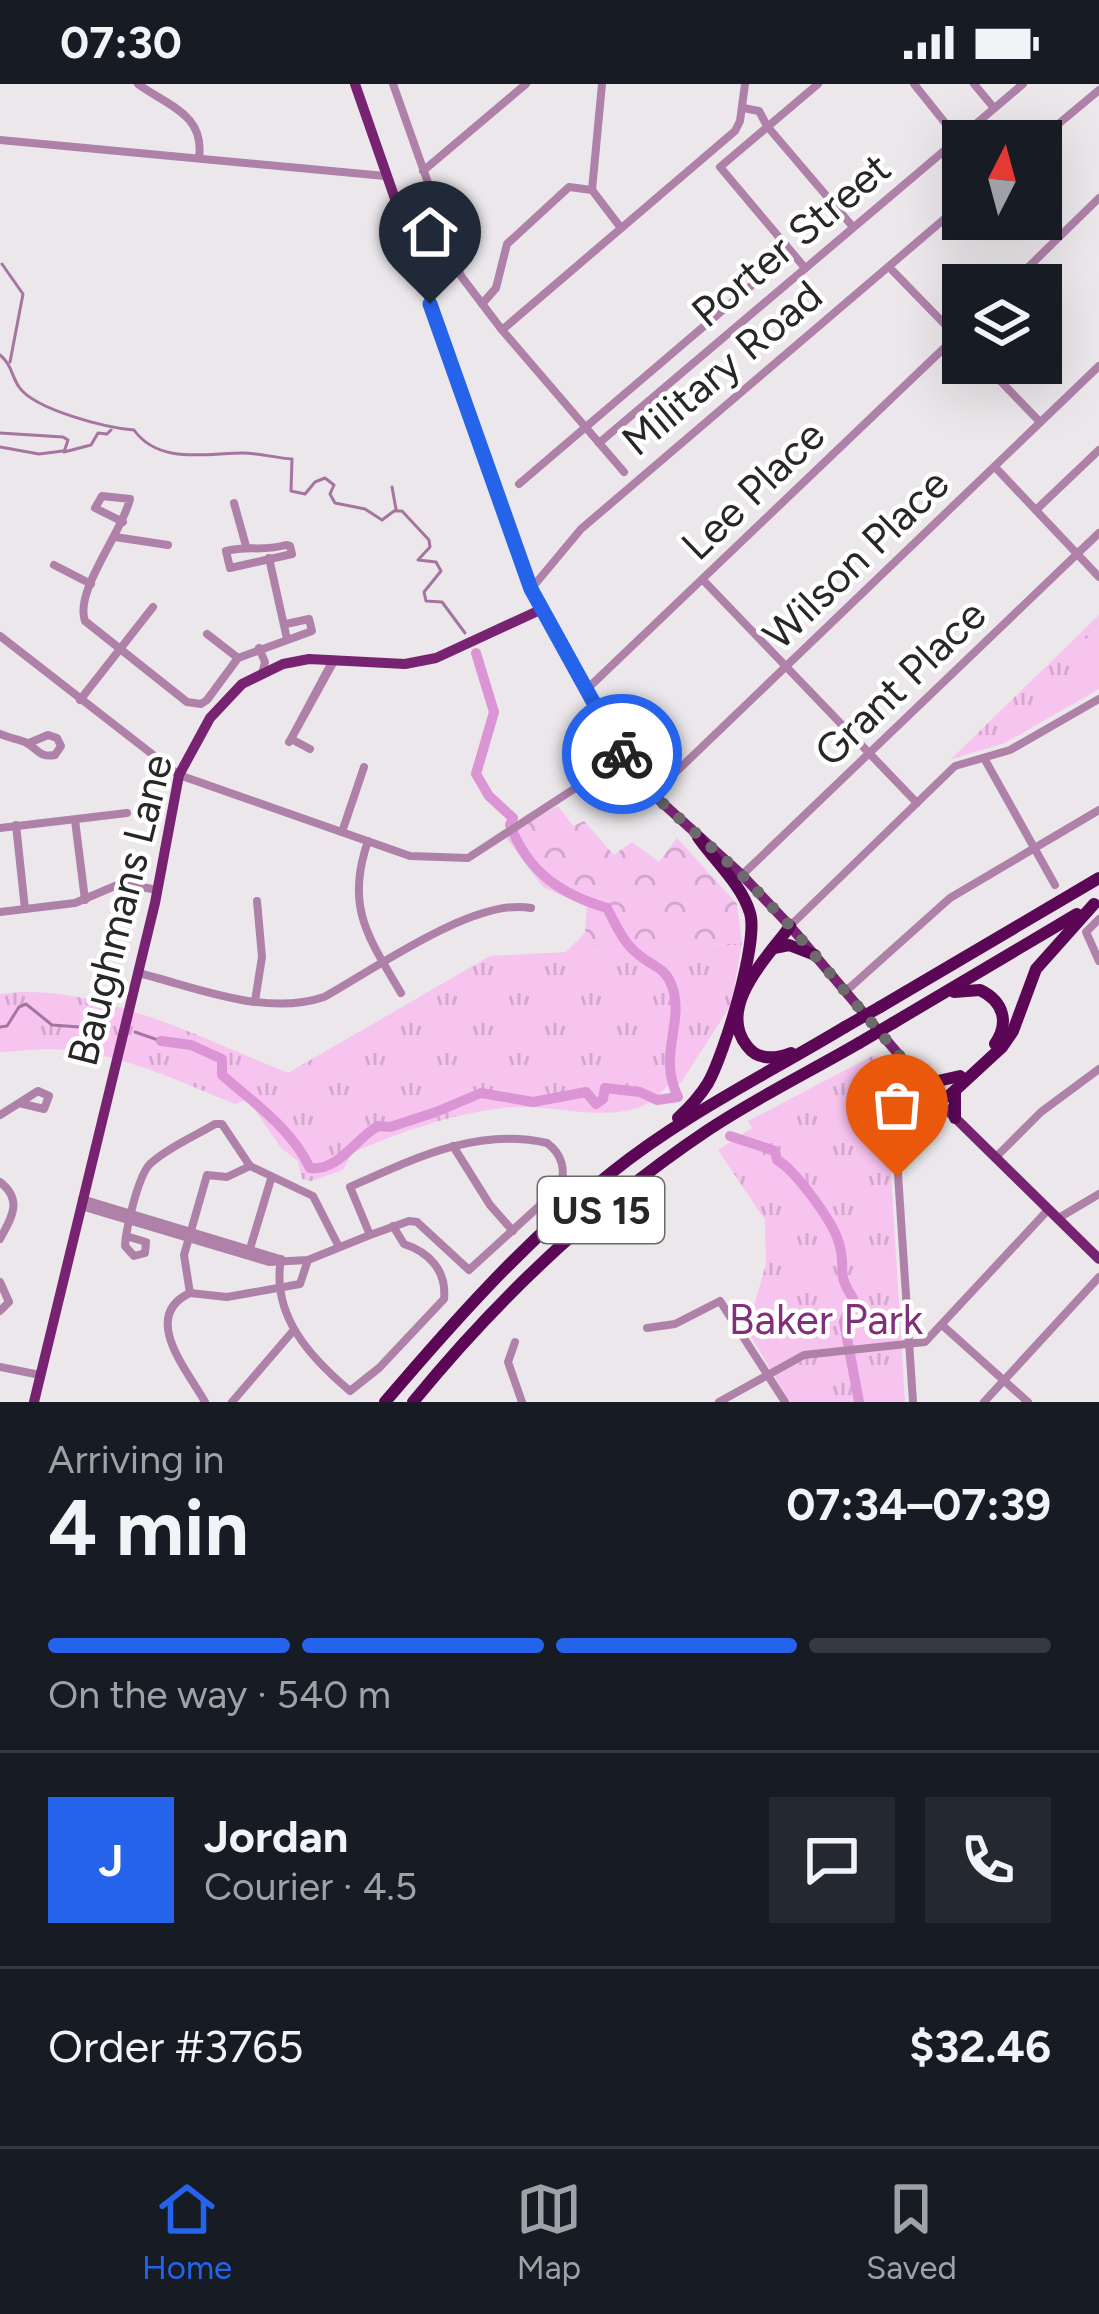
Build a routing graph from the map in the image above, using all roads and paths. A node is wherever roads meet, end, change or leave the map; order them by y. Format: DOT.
graph roads {
  1 [pos="138,84"];
  2 [pos="355,84"];
  3 [pos="393,84"];
  4 [pos="526,84"];
  5 [pos="602,84"];
  6 [pos="745,84"];
  7 [pos="818,84"];
  8 [pos="914,84"];
  9 [pos="974,84"];
  10 [pos="1023,84"];
  11 [pos="1099,90"];
  12 [pos="994,109"];
  13 [pos="742,112"];
  14 [pos="943,120"];
  15 [pos="981,120"];
  16 [pos="1062,121"];
  17 [pos="767,126"];
  18 [pos="0,140"];
  19 [pos="942,152"];
  20 [pos="199,158"];
  21 [pos="423,171"];
  22 [pos="385,176"];
  23 [pos="592,190"];
  24 [pos="1099,198"];
  25 [pos="942,221"];
  26 [pos="853,227"];
  27 [pos="621,228"];
  28 [pos="1031,264"];
  29 [pos="888,266"];
  30 [pos="805,268"];
  31 [pos="757,281"];
  32 [pos="482,304"];
  33 [pos="942,319"];
  34 [pos="502,330"];
  35 [pos="942,355"];
  36 [pos="1099,366"];
  37 [pos="1003,384"];
  38 [pos="1040,422"];
  39 [pos="584,426"];
  40 [pos="598,443"];
  41 [pos="1099,450"];
  42 [pos="994,467"];
  43 [pos="624,472"];
  44 [pos="519,484"];
  45 [pos="234,502"];
  46 [pos="1036,510"];
  47 [pos="123,522"];
  48 [pos="1099,533"];
  49 [pos="115,537"];
  50 [pos="168,545"];
  51 [pos="246,546"];
  52 [pos="1077,554"];
  53 [pos="267,556"];
  54 [pos="54,566"];
  55 [pos="1099,577"];
  56 [pos="703,580"];
  57 [pos="91,584"];
  58 [pos="531,589"];
  59 [pos="153,607"];
  60 [pos="540,610"];
  61 [pos="286,624"];
  62 [pos="207,634"];
  63 [pos="0,636"];
  64 [pos="287,638"];
  65 [pos="120,649"];
  66 [pos="255,650"];
  67 [pos="238,658"];
  68 [pos="332,663"];
  69 [pos="785,668"];
  70 [pos="263,670"];
  71 [pos="584,692"];
  72 [pos="1099,699"];
  73 [pos="80,700"];
  74 [pos="0,734"];
  75 [pos="29,743"];
  76 [pos="617,748"];
  77 [pos="310,749"];
  78 [pos="868,755"];
  79 [pos="984,758"];
  80 [pos="364,767"];
  81 [pos="610,767"];
  82 [pos="632,768"];
  83 [pos="179,776"];
  84 [pos="653,794"];
  85 [pos="917,802"];
  86 [pos="1099,810"];
  87 [pos="127,813"];
  88 [pos="75,820"];
  89 [pos="16,826"];
  90 [pos="0,828"];
  91 [pos="342,832"];
  92 [pos="698,837"];
  93 [pos="368,841"];
  94 [pos="1033,848"];
  95 [pos="742,875"];
  96 [pos="1099,878"];
  97 [pos="1055,885"];
  98 [pos="158,890"];
  99 [pos="85,900"];
  100 [pos="257,901"];
  101 [pos="531,908"];
  102 [pos="1097,908"];
  103 [pos="25,909"];
  104 [pos="0,912"];
  105 [pos="790,926"];
  106 [pos="767,950"];
  107 [pos="814,955"];
  108 [pos="1099,961"];
  109 [pos="383,963"];
  110 [pos="137,973"];
  111 [pos="742,978"];
  112 [pos="844,992"];
  113 [pos="401,993"];
  114 [pos="935,999"];
  115 [pos="255,1001"];
  116 [pos="830,1036"];
  117 [pos="1099,1069"];
  118 [pos="920,1077"];
  119 [pos="957,1083"];
  120 [pos="938,1101"];
  121 [pos="19,1103"];
  122 [pos="0,1115"];
  123 [pos="956,1118"];
  124 [pos="453,1146"];
  125 [pos="995,1158"];
  126 [pos="250,1166"];
  127 [pos="614,1170"];
  128 [pos="272,1179"];
  129 [pos="0,1182"];
  130 [pos="1099,1194"];
  131 [pos="81,1202"];
  132 [pos="132,1215"];
  133 [pos="1051,1215"];
  134 [pos="393,1226"];
  135 [pos="513,1231"];
  136 [pos="190,1233"];
  137 [pos="370,1234"];
  138 [pos="126,1236"];
  139 [pos="0,1239"];
  140 [pos="340,1246"];
  141 [pos="249,1251"];
  142 [pos="281,1259"];
  143 [pos="1099,1259"];
  144 [pos="308,1260"];
  145 [pos="1099,1277"];
  146 [pos="0,1282"];
  147 [pos="281,1289"];
  148 [pos="190,1293"];
  149 [pos="0,1311"];
  150 [pos="942,1325"];
  151 [pos="647,1328"];
  152 [pos="293,1331"];
  153 [pos="515,1342"];
  154 [pos="908,1344"];
  155 [pos="0,1367"];
  156 [pos="767,1374"];
  157 [pos="40,1376"];
  158 [pos="1004,1380"];
  159 [pos="350,1391"];
  160 [pos="34,1402"];
  161 [pos="205,1402"];
  162 [pos="232,1402"];
  163 [pos="346,1402"];
  164 [pos="385,1402"];
  165 [pos="413,1402"];
  166 [pos="522,1402"];
  167 [pos="719,1402"];
  168 [pos="785,1402"];
  169 [pos="913,1402"];
  170 [pos="984,1402"];
  171 [pos="1028,1402"];
  1 -- 20 [label="street"];
  2 -- 22 [label="main road"];
  3 -- 21 [label="street"];
  4 -- 21 [label="street"];
  5 -- 23 [label="street"];
  6 -- 13 [label="street"];
  7 -- 17 [label="street"];
  8 -- 14 [label="street"];
  9 -- 12 [label="street"];
  10 -- 12 [label="street, Porter Street"];
  11 -- 16 [label="street"];
  12 -- 15 [label="street, Porter Street"];
  13 -- 17 [label="street"];
  13 -- 27 [label="street"];
  17 -- 26 [label="street"];
  17 -- 30 [label="street"];
  18 -- 20 [label="street"];
  19 -- 26 [label="street, Porter Street"];
  20 -- 22 [label="street"];
  21 -- 32 [label="street"];
  22 -- 58 [label="main road"];
  23 -- 27 [label="street"];
  23 -- 32 [label="street"];
  24 -- 28 [label="street"];
  25 -- 29 [label="street, Military Road"];
  26 -- 30 [label="street, Porter Street"];
  27 -- 34 [label="street"];
  29 -- 33 [label="street"];
  29 -- 58 [label="street, Military Road"];
  30 -- 40 [label="street, Porter Street"];
  31 -- 39 [label="street"];
  32 -- 34 [label="street"];
  34 -- 39 [label="street"];
  35 -- 56 [label="street, Lee Place"];
  36 -- 38 [label="street, Wilson Place"];
  37 -- 38 [label="street"];
  38 -- 42 [label="street, Wilson Place"];
  39 -- 40 [label="street"];
  39 -- 44 [label="street"];
  40 -- 43 [label="street"];
  41 -- 46 [label="street"];
  42 -- 46 [label="street"];
  42 -- 69 [label="street, Wilson Place"];
  45 -- 51 [label="street"];
  46 -- 52 [label="street"];
  47 -- 47 [label="street"];
  47 -- 49 [label="street"];
  48 -- 52 [label="street, Grant Place"];
  49 -- 50 [label="street"];
  49 -- 57 [label="street"];
  51 -- 53 [label="street"];
  51 -- 53 [label="street"];
  52 -- 55 [label="street"];
  52 -- 78 [label="street, Grant Place"];
  53 -- 61 [label="street"];
  54 -- 57 [label="street"];
  56 -- 69 [label="street"];
  56 -- 71 [label="street, Lee Place"];
  57 -- 65 [label="street"];
  58 -- 60 [label="main road"];
  59 -- 65 [label="street"];
  60 -- 68 [label="main road"];
  60 -- 71 [label="main road"];
  61 -- 64 [label="street"];
  61 -- 64 [label="street"];
  62 -- 67 [label="street"];
  63 -- 73 [label="street"];
  64 -- 66 [label="street"];
  65 -- 67 [label="street"];
  65 -- 73 [label="street"];
  66 -- 67 [label="street"];
  66 -- 70 [label="street"];
  68 -- 70 [label="main road"];
  68 -- 77 [label="street"];
  69 -- 78 [label="street"];
  69 -- 84 [label="street, Wilson Place"];
  70 -- 83 [label="main road, Baughmans Lane"];
  71 -- 76 [label="main road"];
  72 -- 79 [label="street"];
  73 -- 83 [label="street"];
  74 -- 75 [label="street"];
  76 -- 81 [label="street"];
  76 -- 82 [label="main road"];
  78 -- 85 [label="street"];
  78 -- 95 [label="street, Grant Place"];
  79 -- 85 [label="street"];
  79 -- 94 [label="street"];
  80 -- 91 [label="street"];
  81 -- 82 [label="street"];
  81 -- 93 [label="street"];
  82 -- 84 [label="main road"];
  83 -- 91 [label="street"];
  83 -- 98 [label="main road, Baughmans Lane"];
  84 -- 92 [label="main road"];
  85 -- 105 [label="street"];
  86 -- 94 [label="street"];
  87 -- 88 [label="street"];
  88 -- 89 [label="street"];
  88 -- 99 [label="street"];
  89 -- 90 [label="street"];
  89 -- 103 [label="street"];
  91 -- 93 [label="street"];
  92 -- 95 [label="main road"];
  92 -- 111 [label="highway"];
  93 -- 109 [label="street"];
  94 -- 97 [label="street"];
  94 -- 112 [label="street"];
  95 -- 105 [label="main road"];
  96 -- 116 [label="highway, US 15, bridge"];
  98 -- 99 [label="street"];
  98 -- 110 [label="main road, Baughmans Lane"];
  99 -- 103 [label="street"];
  100 -- 115 [label="street"];
  101 -- 109 [label="street"];
  102 -- 108 [label="street"];
  102 -- 114 [label="highway, US 15"];
  102 -- 119 [label="highway"];
  103 -- 104 [label="street"];
  105 -- 106 [label="highway"];
  105 -- 107 [label="main road"];
  105 -- 111 [label="highway"];
  106 -- 107 [label="highway"];
  106 -- 116 [label="highway"];
  107 -- 112 [label="main road"];
  109 -- 113 [label="street"];
  109 -- 115 [label="street"];
  110 -- 115 [label="street"];
  110 -- 131 [label="main road, Baughmans Lane"];
  111 -- 127 [label="highway"];
  112 -- 118 [label="main road"];
  114 -- 119 [label="highway"];
  114 -- 165 [label="highway, US 15, bridge"];
  116 -- 127 [label="highway, US 15"];
  117 -- 125 [label="street"];
  118 -- 119 [label="highway"];
  118 -- 120 [label="main road"];
  119 -- 120 [label="highway"];
  119 -- 123 [label="highway"];
  120 -- 123 [label="main road"];
  120 -- 154 [label="street"];
  121 -- 122 [label="street"];
  123 -- 125 [label="main road"];
  124 -- 135 [label="street"];
  124 -- 135 [label="street"];
  124 -- 137 [label="street"];
  125 -- 133 [label="main road"];
  126 -- 128 [label="street"];
  126 -- 132 [label="street"];
  126 -- 136 [label="street"];
  127 -- 164 [label="highway, US 15"];
  128 -- 140 [label="street"];
  128 -- 141 [label="street"];
  129 -- 139 [label="street"];
  130 -- 133 [label="street"];
  131 -- 132 [label="street"];
  131 -- 157 [label="main road, Baughmans Lane"];
  132 -- 136 [label="street"];
  132 -- 138 [label="street"];
  133 -- 143 [label="main road"];
  133 -- 150 [label="street"];
  134 -- 135 [label="street"];
  134 -- 137 [label="street"];
  134 -- 159 [label="street"];
  136 -- 141 [label="street"];
  136 -- 148 [label="street"];
  137 -- 140 [label="street"];
  140 -- 144 [label="street"];
  141 -- 142 [label="street"];
  142 -- 144 [label="street"];
  142 -- 147 [label="street"];
  144 -- 147 [label="street"];
  145 -- 158 [label="street"];
  146 -- 149 [label="street"];
  147 -- 148 [label="street"];
  147 -- 152 [label="street"];
  148 -- 161 [label="street"];
  150 -- 154 [label="street"];
  150 -- 158 [label="street"];
  151 -- 156 [label="street"];
  152 -- 159 [label="street"];
  152 -- 162 [label="street"];
  153 -- 166 [label="street"];
  154 -- 156 [label="street"];
  154 -- 169 [label="street"];
  155 -- 157 [label="street"];
  156 -- 167 [label="street"];
  156 -- 168 [label="street"];
  157 -- 160 [label="main road, Baughmans Lane"];
  158 -- 170 [label="street"];
  158 -- 171 [label="street"];
  159 -- 163 [label="street"];
}
